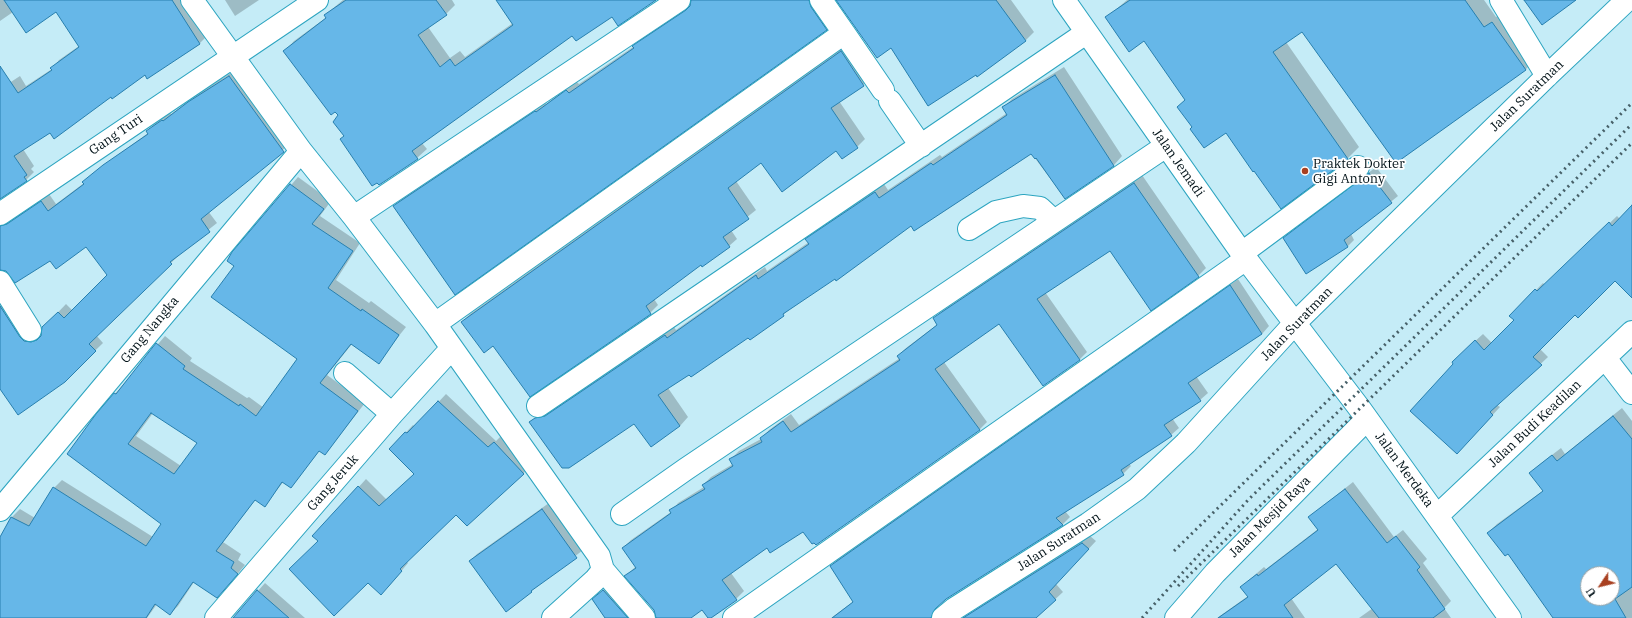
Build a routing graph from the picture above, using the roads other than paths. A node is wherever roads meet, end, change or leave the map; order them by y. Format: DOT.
graph roads {
  1 [pos="192,0"];
  2 [pos="317,0"];
  3 [pos="679,0"];
  4 [pos="821,0"];
  5 [pos="1064,0"];
  6 [pos="1501,0"];
  7 [pos="1628,0"];
  8 [pos="1086,33"];
  9 [pos="844,34"];
  10 [pos="232,56"];
  11 [pos="1547,76"];
  12 [pos="921,146"];
  13 [pos="1166,146"];
  14 [pos="301,151"];
  15 [pos="1358,167"];
  16 [pos="0,214"];
  17 [pos="354,217"];
  18 [pos="1054,220"];
  19 [pos="969,229"];
  20 [pos="1244,256"];
  21 [pos="0,282"];
  22 [pos="1295,323"];
  23 [pos="435,324"];
  24 [pos="30,330"];
  25 [pos="1632,332"];
  26 [pos="451,349"];
  27 [pos="1605,358"];
  28 [pos="345,373"];
  29 [pos="1632,393"];
  30 [pos="538,406"];
  31 [pos="392,414"];
  32 [pos="1367,419"];
  33 [pos="0,510"];
  34 [pos="622,514"];
  35 [pos="1437,516"];
  36 [pos="601,563"];
  37 [pos="1182,615"];
  38 [pos="216,618"];
  39 [pos="553,618"];
  40 [pos="644,618"];
  41 [pos="734,618"];
  42 [pos="943,618"];
  43 [pos="1510,618"];
  1 -- 10 [label="street"];
  2 -- 10 [label="street, Gang Turi"];
  3 -- 17 [label="street"];
  4 -- 9 [label="street"];
  5 -- 8 [label="street, Jalan Jemadi"];
  6 -- 11 [label="street"];
  7 -- 11 [label="street, Jalan Suratman"];
  8 -- 12 [label="street"];
  8 -- 13 [label="street, Jalan Jemadi"];
  9 -- 12 [label="street"];
  9 -- 23 [label="street"];
  10 -- 14 [label="street"];
  10 -- 16 [label="street, Gang Turi"];
  11 -- 22 [label="street, Jalan Suratman"];
  12 -- 30 [label="street"];
  13 -- 18 [label="street"];
  13 -- 20 [label="street, Jalan Jemadi"];
  14 -- 17 [label="street"];
  14 -- 33 [label="street, Gang Nangka"];
  15 -- 20 [label="street"];
  17 -- 23 [label="street"];
  18 -- 19 [label="street"];
  18 -- 34 [label="street"];
  20 -- 22 [label="street, Jalan Jemadi"];
  20 -- 41 [label="street"];
  21 -- 24 [label="street"];
  22 -- 32 [label="street, Jalan Merdeka"];
  22 -- 42 [label="street, Jalan Suratman"];
  23 -- 26 [label="street"];
  25 -- 27 [label="street, Jalan Budi Keadilan"];
  26 -- 31 [label="street, Gang Jeruk"];
  26 -- 36 [label="street"];
  27 -- 29 [label="street"];
  27 -- 35 [label="street, Jalan Budi Keadilan"];
  28 -- 31 [label="street"];
  31 -- 38 [label="street, Gang Jeruk"];
  32 -- 35 [label="street, Jalan Merdeka"];
  32 -- 37 [label="street, Jalan Mesjid Raya"];
  35 -- 43 [label="street, Jalan Merdeka"];
  36 -- 39 [label="street"];
  36 -- 40 [label="street"];
}
